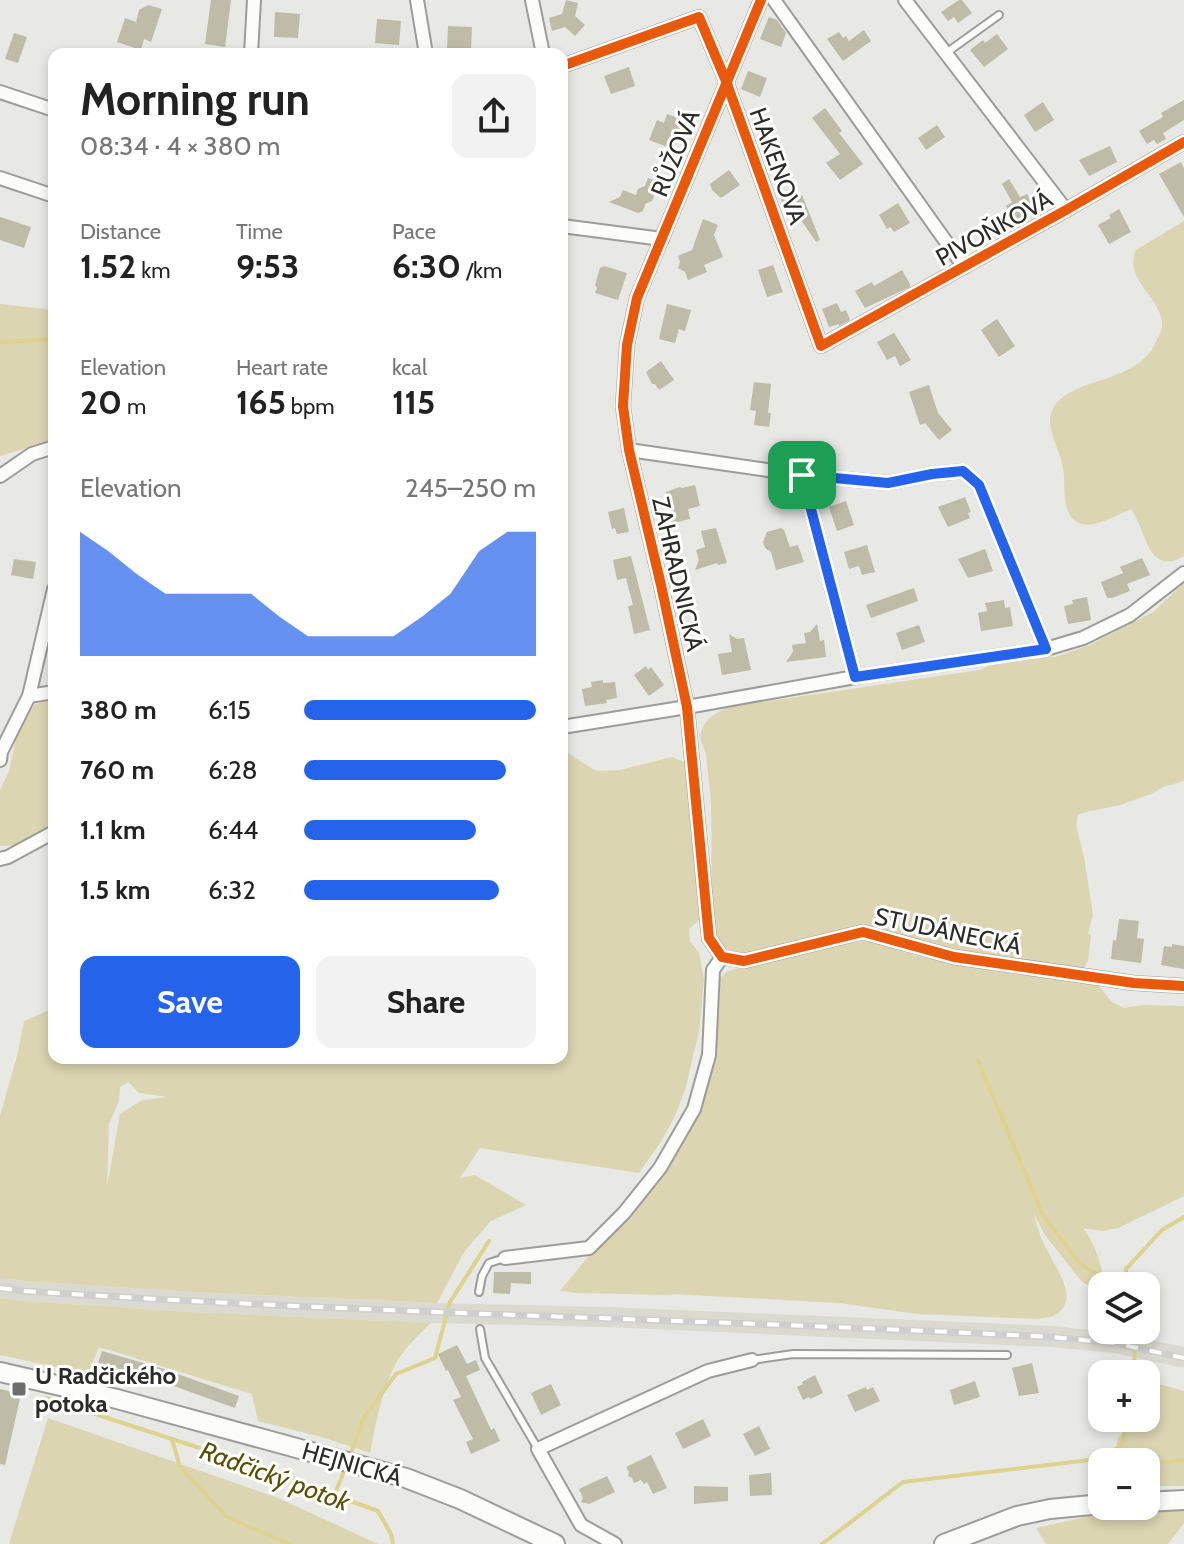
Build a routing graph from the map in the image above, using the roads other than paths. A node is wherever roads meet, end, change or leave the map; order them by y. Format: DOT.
graph roads {
  1 [pos="254,0"];
  2 [pos="417,0"];
  3 [pos="532,0"];
  4 [pos="761,0"];
  5 [pos="774,0"];
  6 [pos="905,0"];
  7 [pos="999,15"];
  8 [pos="251,48"];
  9 [pos="425,48"];
  10 [pos="542,48"];
  11 [pos="946,53"];
  12 [pos="568,64"];
  13 [pos="726,81"];
  14 [pos="0,92"];
  15 [pos="48,108"];
  16 [pos="1184,142"];
  17 [pos="0,178"];
  18 [pos="48,194"];
  19 [pos="1066,210"];
  20 [pos="568,227"];
  21 [pos="662,239"];
  22 [pos="964,267"];
  23 [pos="821,346"];
  24 [pos="48,449"];
  25 [pos="629,450"];
  26 [pos="802,475"];
  27 [pos="0,476"];
  28 [pos="1184,573"];
  29 [pos="48,615"];
  30 [pos="1046,649"];
  31 [pos="855,677"];
  32 [pos="48,693"];
  33 [pos="29,696"];
  34 [pos="687,707"];
  35 [pos="568,726"];
  36 [pos="0,754"];
  37 [pos="48,835"];
  38 [pos="0,859"];
  39 [pos="722,957"];
  40 [pos="1184,986"];
  41 [pos="505,1258"];
  42 [pos="479,1292"];
  43 [pos="480,1329"];
  44 [pos="1007,1355"];
  45 [pos="752,1360"];
  46 [pos="0,1372"];
  47 [pos="538,1449"];
  48 [pos="1184,1500"];
  49 [pos="1160,1501"];
  50 [pos="1088,1505"];
  51 [pos="555,1544"];
  52 [pos="615,1544"];
  53 [pos="944,1544"];
  1 -- 8 [label="street"];
  2 -- 9 [label="street"];
  3 -- 10 [label="street"];
  4 -- 13 [label="street"];
  5 -- 22 [label="street, PIVOŇKOVÁ"];
  6 -- 11 [label="street, PIVOŇKOVÁ"];
  7 -- 11 [label="lane"];
  11 -- 19 [label="street, PIVOŇKOVÁ"];
  12 -- 13 [label="street"];
  13 -- 21 [label="street, RŮŽOVÁ"];
  13 -- 23 [label="street, HAKENOVA"];
  14 -- 15 [label="street"];
  16 -- 19 [label="street, PIVOŇKOVÁ"];
  17 -- 18 [label="street"];
  19 -- 22 [label="street, PIVOŇKOVÁ"];
  20 -- 21 [label="street"];
  21 -- 25 [label="street, RŮŽOVÁ"];
  22 -- 23 [label="street, PIVOŇKOVÁ"];
  24 -- 27 [label="street"];
  25 -- 26 [label="street"];
  25 -- 34 [label="street, ZAHRADNICKÁ"];
  26 -- 30 [label="street"];
  26 -- 31 [label="street"];
  28 -- 30 [label="street"];
  29 -- 33 [label="street"];
  30 -- 31 [label="street"];
  31 -- 34 [label="street"];
  32 -- 33 [label="street"];
  33 -- 36 [label="street"];
  34 -- 35 [label="street"];
  34 -- 39 [label="street"];
  37 -- 38 [label="street"];
  39 -- 40 [label="street, STUDÁNECKÁ"];
  39 -- 41 [label="street"];
  41 -- 42 [label="lane"];
  43 -- 47 [label="lane"];
  44 -- 45 [label="lane"];
  45 -- 47 [label="street"];
  46 -- 51 [label="main road, HEJNICKÁ"];
  47 -- 52 [label="street"];
  48 -- 49 [label="main road"];
  50 -- 53 [label="main road"];
}
